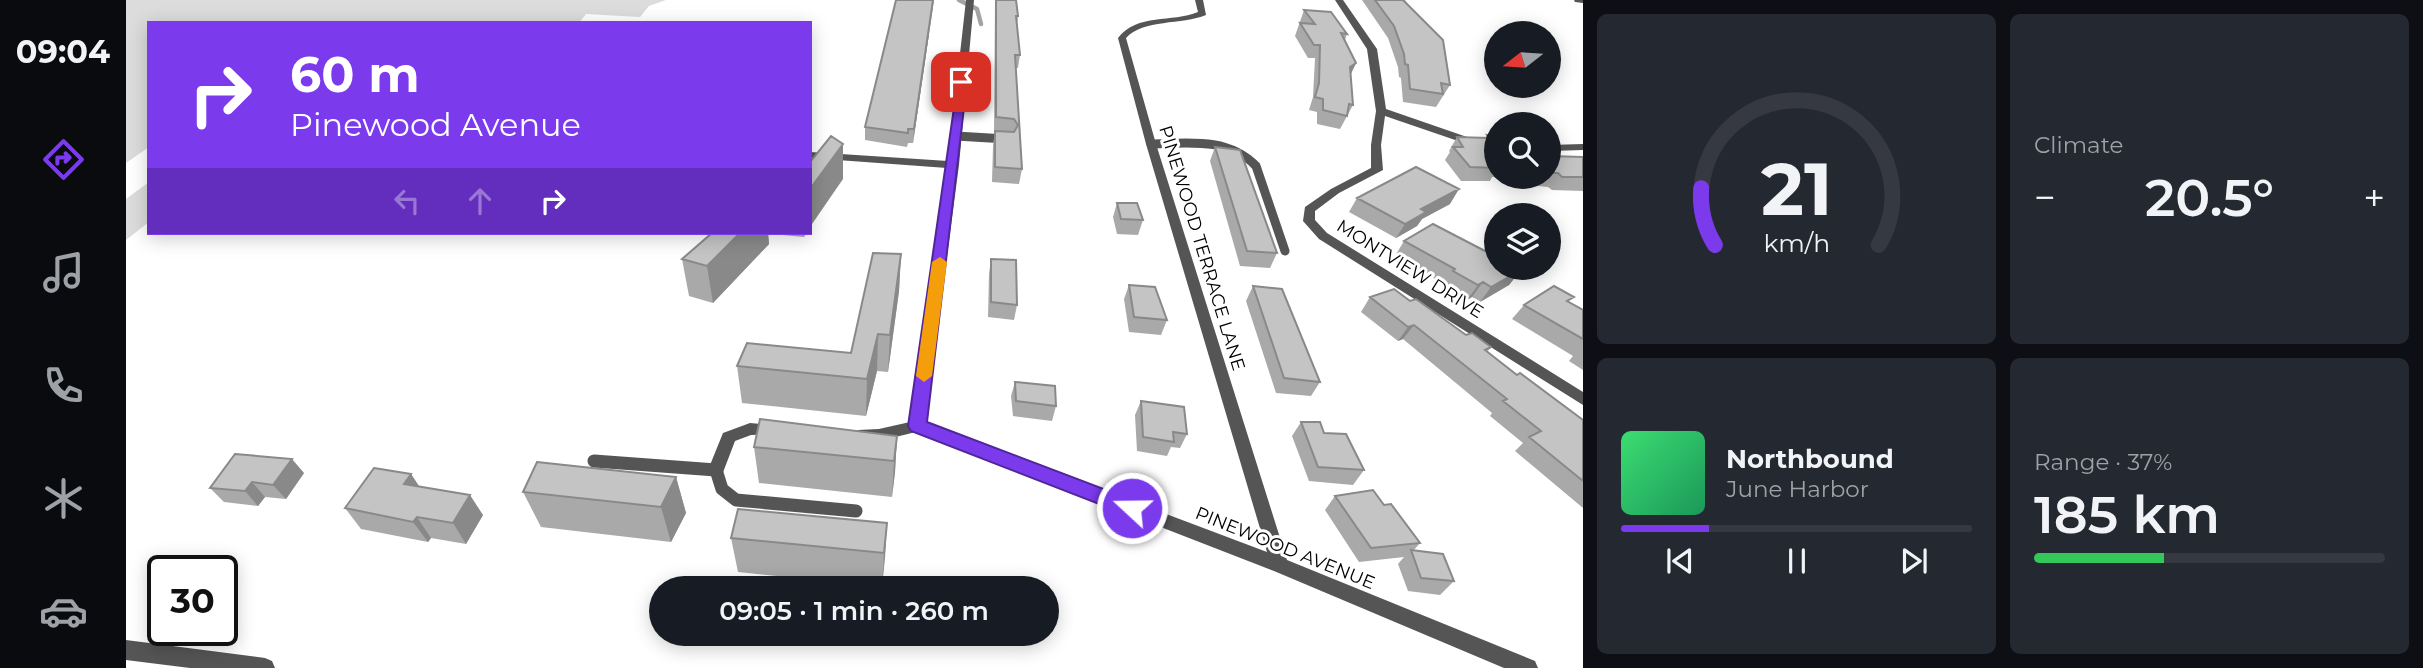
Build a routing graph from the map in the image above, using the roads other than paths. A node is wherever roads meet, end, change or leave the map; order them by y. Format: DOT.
graph roads {
  1 [pos="970,0"];
  2 [pos="1199,0"];
  3 [pos="1339,0"];
  4 [pos="1381,111"];
  5 [pos="956,136"];
  6 [pos="1009,139"];
  7 [pos="1484,143"];
  8 [pos="1151,144"];
  9 [pos="1583,147"];
  10 [pos="1561,148"];
  11 [pos="812,155"];
  12 [pos="953,165"];
  13 [pos="1285,251"];
  14 [pos="1583,399"];
  15 [pos="917,426"];
  16 [pos="789,431"];
  17 [pos="853,434"];
  18 [pos="594,461"];
  19 [pos="716,470"];
  20 [pos="856,511"];
  21 [pos="1280,565"];
  22 [pos="126,650"];
  23 [pos="265,668"];
  24 [pos="1528,668"];
  1 -- 5 [label="street"];
  2 -- 8 [label="street, PINEWOOD TERRACE LANE"];
  3 -- 4 [label="street, MONTVIEW DRIVE"];
  4 -- 7 [label="street"];
  4 -- 14 [label="street, MONTVIEW DRIVE"];
  5 -- 6 [label="lane"];
  5 -- 12 [label="street"];
  8 -- 13 [label="lane"];
  8 -- 21 [label="street, PINEWOOD TERRACE LANE"];
  9 -- 10 [label="street"];
  11 -- 12 [label="street"];
  12 -- 15 [label="street"];
  15 -- 17 [label="street"];
  15 -- 21 [label="street, PINEWOOD AVENUE"];
  16 -- 19 [label="street"];
  18 -- 19 [label="lane"];
  19 -- 20 [label="lane"];
  21 -- 24 [label="street, PINEWOOD AVENUE"];
  22 -- 23 [label="street"];
}
